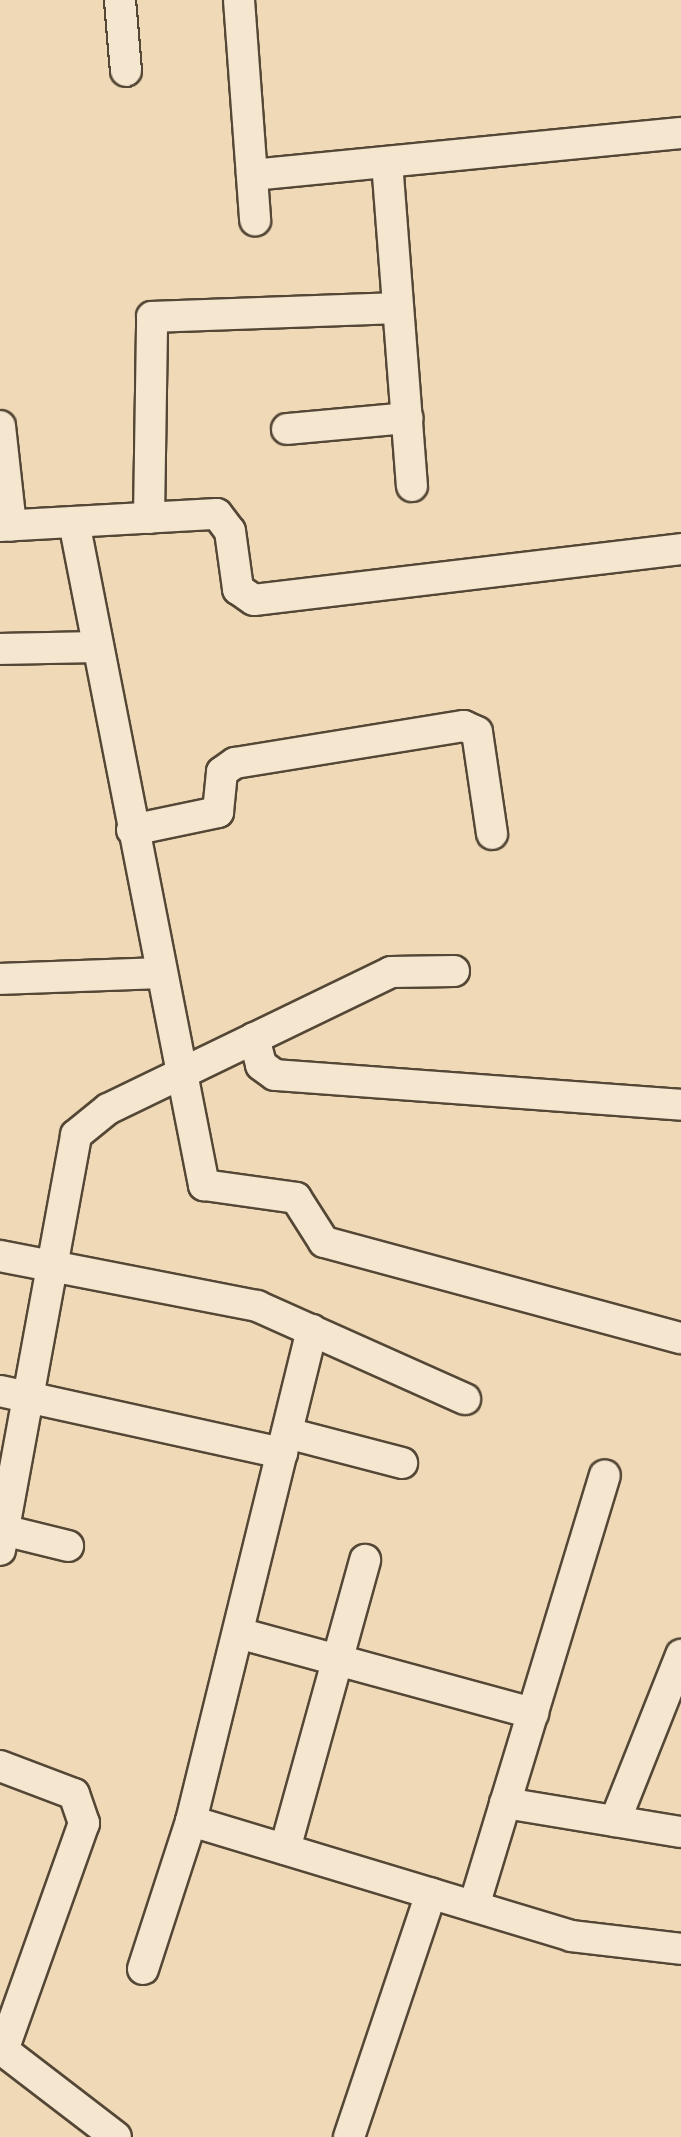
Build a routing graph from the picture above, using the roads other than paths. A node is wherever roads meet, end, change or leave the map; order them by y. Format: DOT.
graph roads {
  1 [pos="120,0"];
  2 [pos="239,0"];
  3 [pos="126,71"];
  4 [pos="681,133"];
  5 [pos="387,162"];
  6 [pos="252,175"];
  7 [pos="255,220"];
  8 [pos="398,308"];
  9 [pos="407,418"];
  10 [pos="0,426"];
  11 [pos="287,429"];
  12 [pos="412,486"];
  13 [pos="149,518"];
  14 [pos="74,522"];
  15 [pos="6,526"];
  16 [pos="681,549"];
  17 [pos="96,647"];
  18 [pos="0,649"];
  19 [pos="132,830"];
  20 [pos="492,834"];
  21 [pos="454,971"];
  22 [pos="160,973"];
  23 [pos="0,979"];
  24 [pos="254,1038"];
  25 [pos="179,1074"];
  26 [pos="681,1105"];
  27 [pos="0,1256"];
  28 [pos="49,1265"];
  29 [pos="312,1330"];
  30 [pos="681,1338"];
  31 [pos="14,1394"];
  32 [pos="465,1399"];
  33 [pos="284,1443"];
  34 [pos="402,1463"];
  35 [pos="605,1476"];
  36 [pos="2,1540"];
  37 [pos="68,1546"];
  38 [pos="365,1560"];
  39 [pos="238,1633"];
  40 [pos="681,1655"];
  41 [pos="335,1659"];
  42 [pos="533,1713"];
  43 [pos="0,1766"];
  44 [pos="505,1803"];
  45 [pos="191,1821"];
  46 [pos="615,1821"];
  47 [pos="681,1832"];
  48 [pos="285,1849"];
  49 [pos="431,1893"];
  50 [pos="474,1906"];
  51 [pos="681,1949"];
  52 [pos="143,1969"];
  53 [pos="1,2049"];
  54 [pos="116,2137"];
  55 [pos="349,2137"];
  1 -- 3 [label="street"];
  2 -- 6 [label="street"];
  4 -- 5 [label="street"];
  5 -- 6 [label="street"];
  5 -- 8 [label="street"];
  6 -- 7 [label="street"];
  8 -- 9 [label="street"];
  8 -- 13 [label="street"];
  9 -- 11 [label="street"];
  9 -- 12 [label="street"];
  10 -- 15 [label="street"];
  13 -- 14 [label="street"];
  13 -- 16 [label="street"];
  14 -- 15 [label="street"];
  14 -- 17 [label="street"];
  17 -- 18 [label="street"];
  17 -- 19 [label="street"];
  19 -- 20 [label="street"];
  19 -- 22 [label="street"];
  21 -- 24 [label="street"];
  22 -- 23 [label="street"];
  22 -- 25 [label="street"];
  24 -- 25 [label="street"];
  24 -- 26 [label="street"];
  25 -- 28 [label="street"];
  25 -- 30 [label="street"];
  27 -- 28 [label="street"];
  28 -- 29 [label="street"];
  28 -- 31 [label="street"];
  29 -- 32 [label="street"];
  29 -- 33 [label="street"];
  31 -- 33 [label="street"];
  31 -- 36 [label="street"];
  33 -- 34 [label="street"];
  33 -- 39 [label="street"];
  35 -- 42 [label="street"];
  36 -- 37 [label="street"];
  38 -- 41 [label="street"];
  39 -- 41 [label="street"];
  39 -- 45 [label="street"];
  40 -- 46 [label="street"];
  41 -- 42 [label="street"];
  41 -- 48 [label="street"];
  42 -- 44 [label="street"];
  43 -- 53 [label="street"];
  44 -- 46 [label="street"];
  44 -- 50 [label="street"];
  45 -- 48 [label="street"];
  45 -- 52 [label="street"];
  46 -- 47 [label="street"];
  48 -- 49 [label="street"];
  49 -- 50 [label="street"];
  49 -- 55 [label="street"];
  50 -- 51 [label="street"];
  53 -- 54 [label="street"];
}
